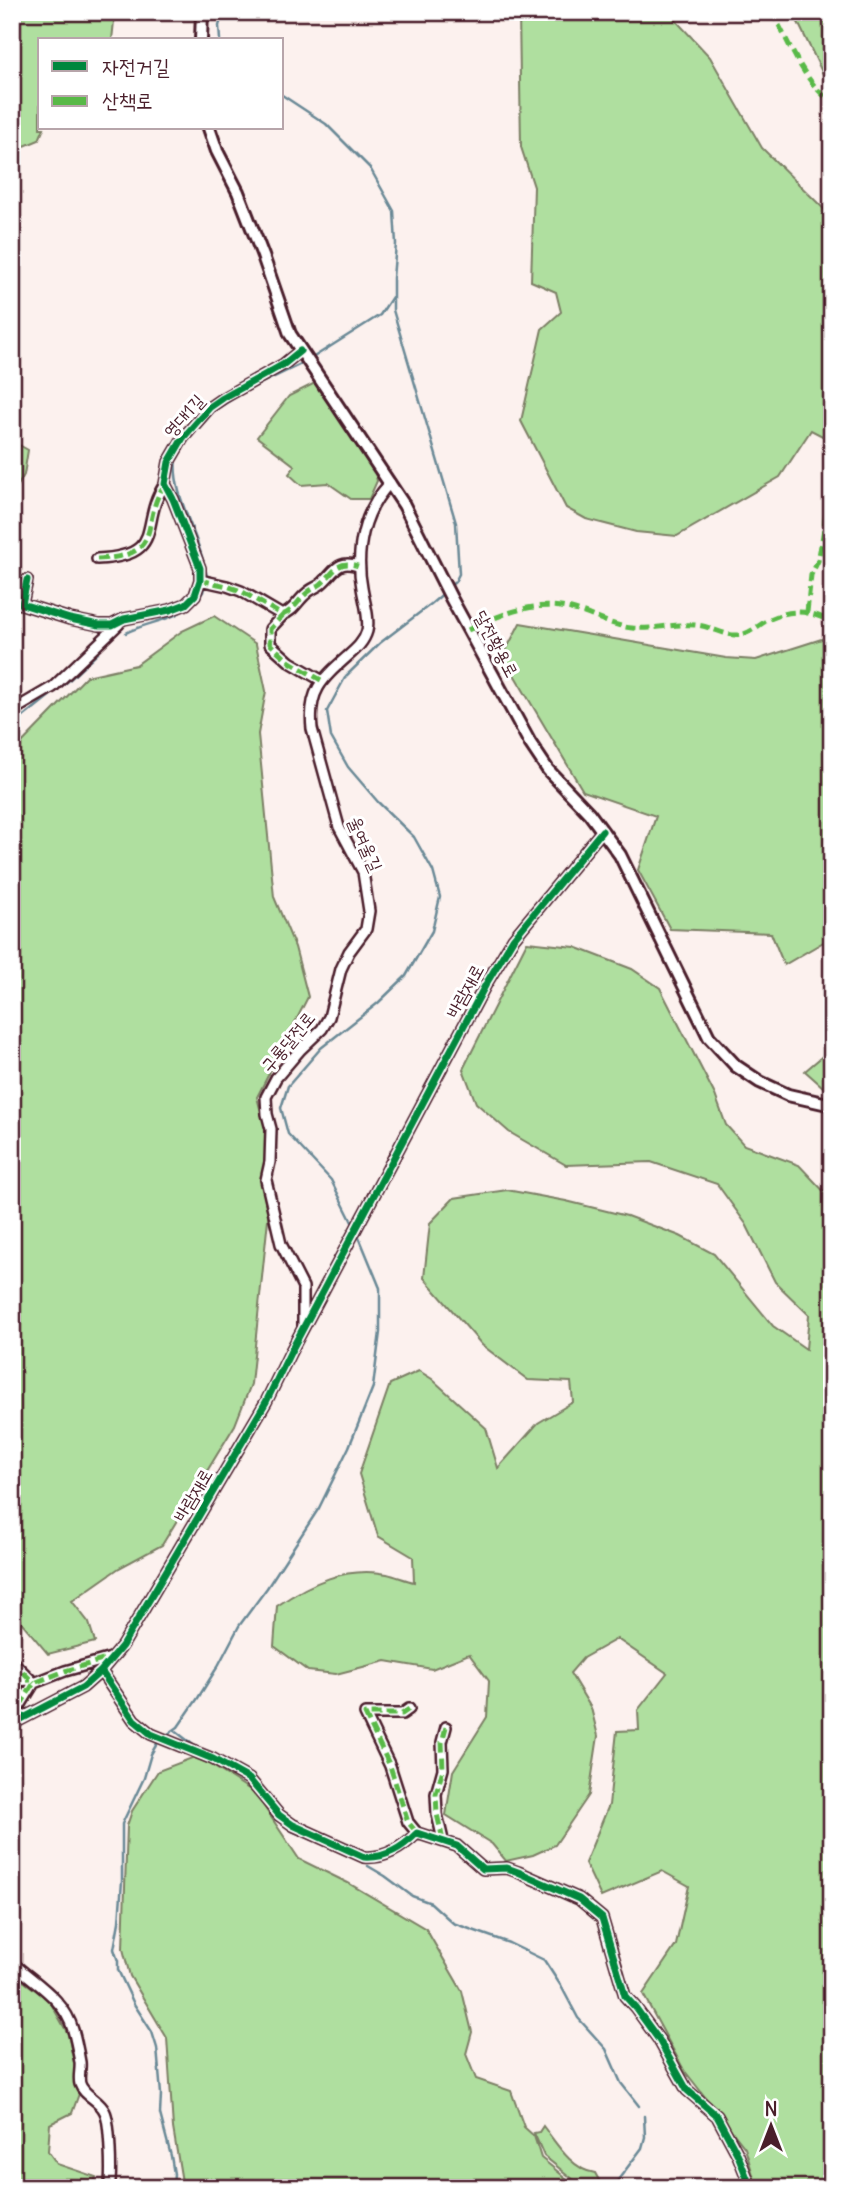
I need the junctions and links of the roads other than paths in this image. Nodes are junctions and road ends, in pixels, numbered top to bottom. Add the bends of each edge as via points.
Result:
1 (202, 12) edge
2 (201, 38) edge
3 (210, 130) edge
4 (305, 359) junction
5 (390, 483) junction
6 (165, 484) junction
7 (97, 559) dead end
8 (358, 566) junction
9 (27, 580) dead end
10 (204, 581) junction
11 (284, 614) junction
12 (124, 620) junction
13 (321, 680) junction
14 (12, 710) edge
15 (602, 831) junction
16 (329, 1017) joint
17 (832, 1105) edge
18 (303, 1329) junction
19 (113, 1657) junction
20 (12, 1661) edge
21 (101, 1671) junction
22 (12, 1681) edge
23 (32, 1682) junction
24 (409, 1709) dead end
25 (12, 1719) edge
26 (12, 1724) edge
27 (446, 1727) dead end
28 (417, 1833) junction
29 (443, 1840) junction
30 (12, 1962) edge
31 (109, 2188) edge
32 (751, 2188) edge

1 - 2 main road
3 - 4 main road, 달전황용로 via 238,192 290,334
4 - 5 main road, 달전황용로
4 - 6 street, 영대1길 via 284,364 210,407 174,450
5 - 8 street via 366,522
5 - 15 main road, 달전황용로 via 530,743
6 - 7 street, 영대1길 via 141,548
6 - 10 street
8 - 11 street via 341,565
8 - 13 street via 368,629 363,642
9 - 12 street via 22,604 99,625
10 - 11 street via 241,591
10 - 12 street via 186,604
11 - 13 street via 270,629 270,644 279,655
12 - 14 street via 53,687
13 - 16 street, 울여울길 via 312,704 312,729 339,827 363,872 369,911 366,929 341,969
15 - 17 main road, 달전황용로 via 620,855 709,1037 736,1066 760,1082 788,1095
15 - 18 street, 바람재로 via 513,939
16 - 18 street, 구룡달전로 via 266,1097 271,1129 266,1180 281,1244 303,1287
18 - 19 street, 바람재로 via 266,1402
19 - 21 street, 바람재로
19 - 23 street
20 - 23 street
21 - 26 street, 바람재로 via 83,1687
21 - 28 street via 134,1720 151,1734 249,1779 293,1825 372,1858 407,1844
22 - 23 street
23 - 25 street
24 - 28 street via 402,1714 365,1714 390,1766 408,1822
27 - 29 street via 436,1794
28 - 29 street
29 - 32 street via 483,1869 507,1868 579,1899 601,1918 625,1996 659,2040 687,2090 717,2116
30 - 31 street via 52,1994 72,2027 80,2084 106,2113

